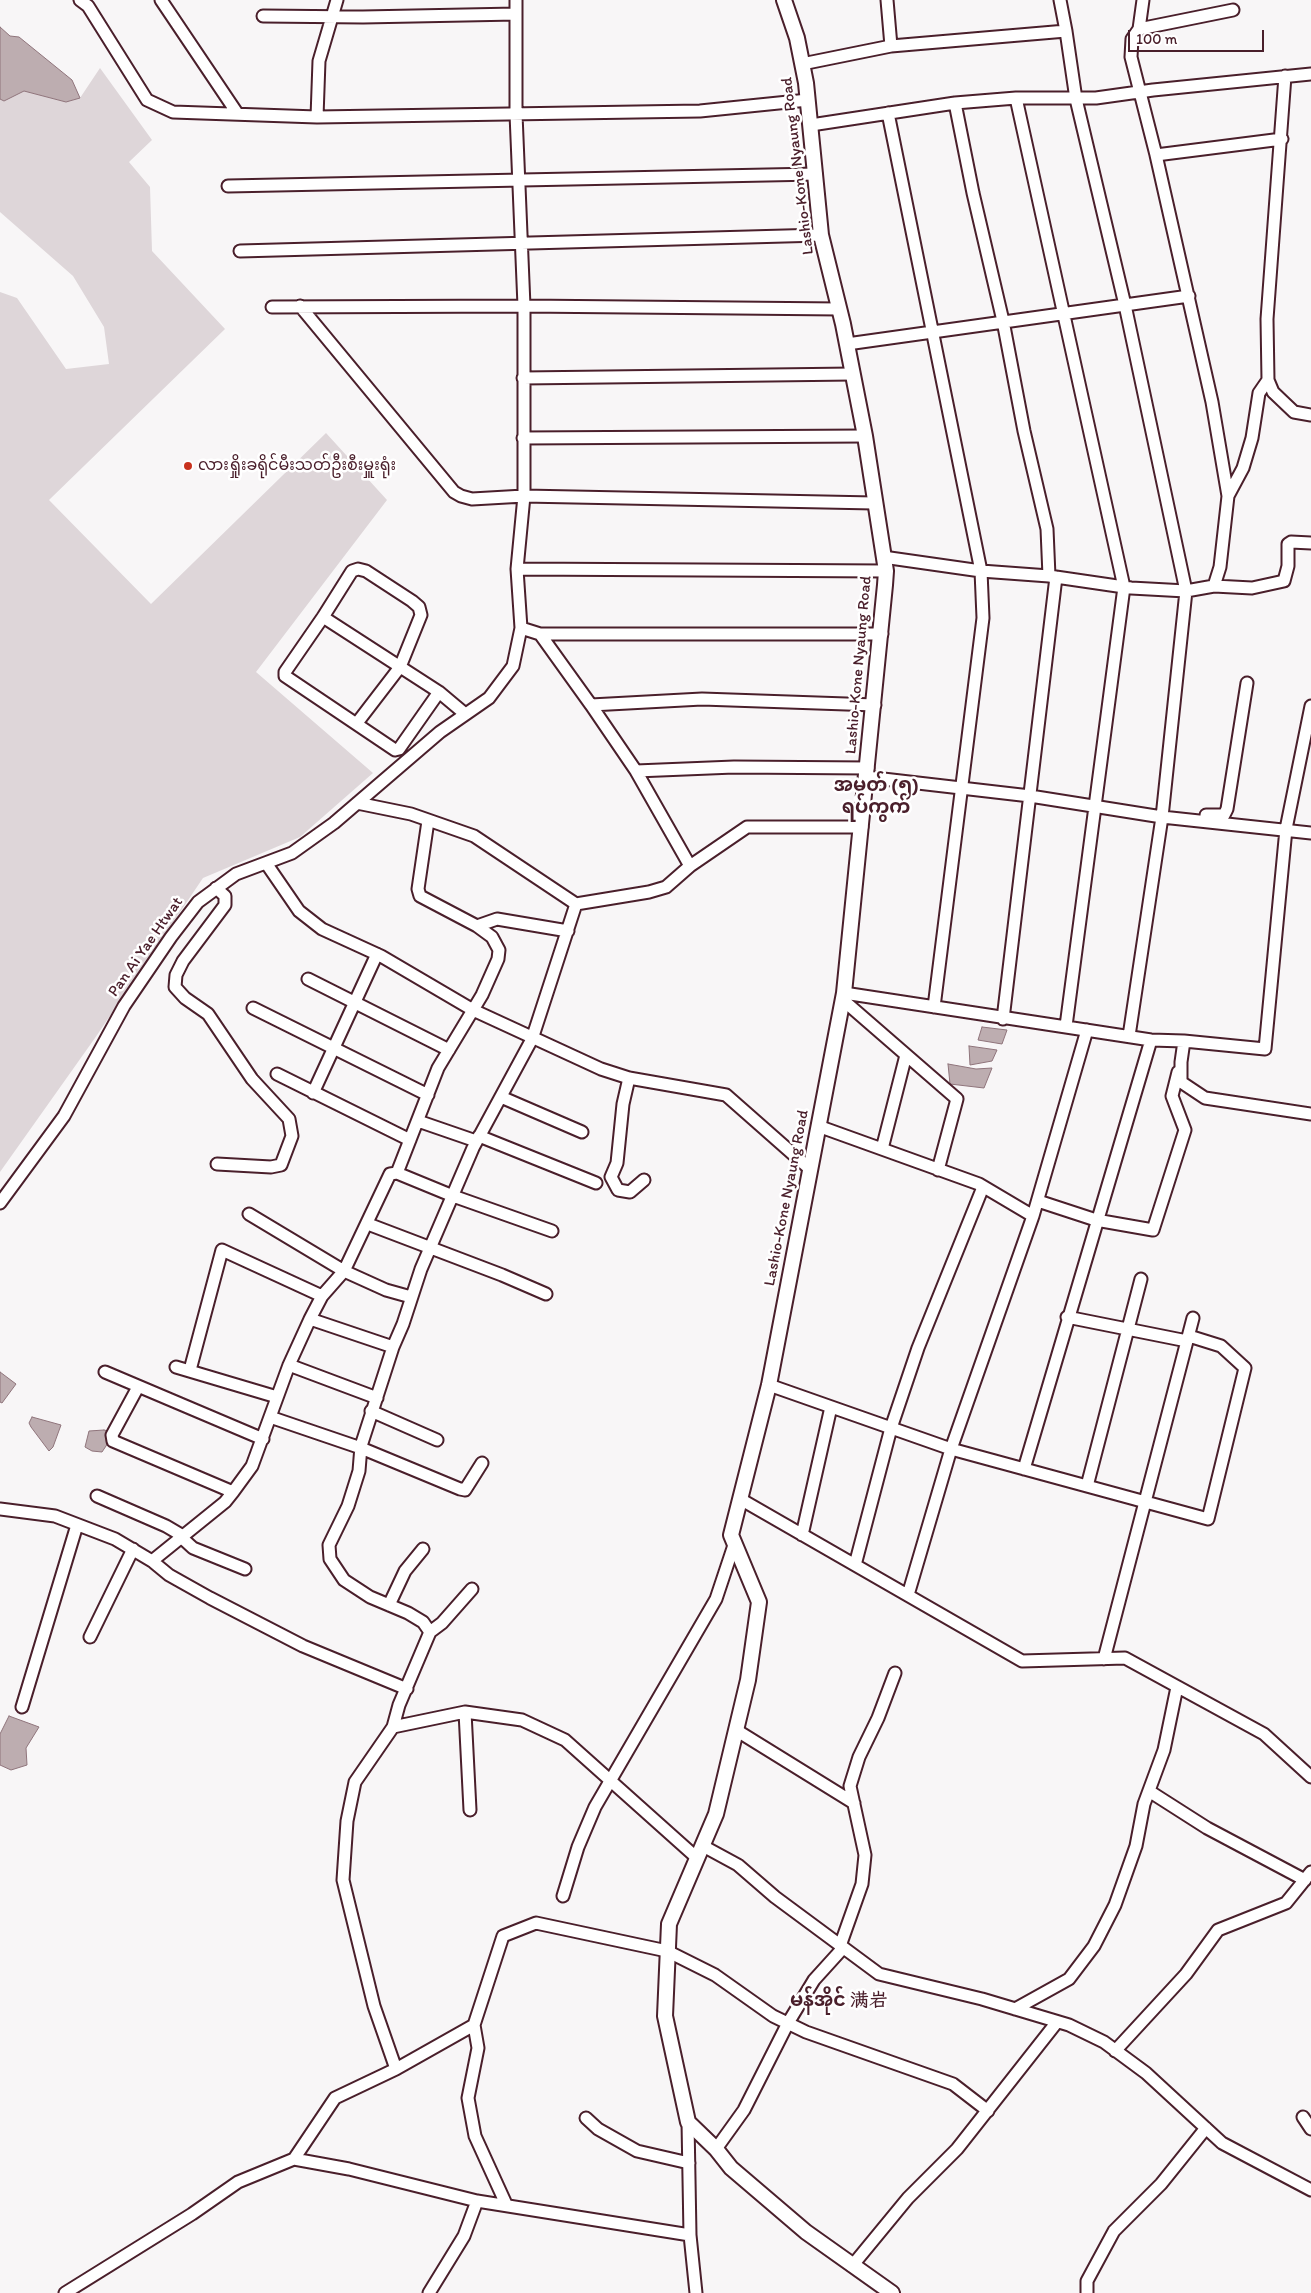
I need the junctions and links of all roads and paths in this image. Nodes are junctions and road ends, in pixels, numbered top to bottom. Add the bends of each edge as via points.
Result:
1 (160, 0) edge
2 (337, 0) edge
3 (516, 0) edge
4 (784, 0) edge
5 (887, 0) edge
6 (1060, 0) edge
7 (1143, 0) edge
8 (86, 2) edge
9 (1233, 10) dead end
10 (516, 14) junction
11 (263, 16) dead end
12 (332, 16) junction
13 (1138, 29) junction
14 (1066, 31) junction
15 (891, 46) junction
16 (802, 64) junction
17 (1311, 74) edge
18 (1285, 76) junction
19 (1140, 93) junction
20 (1016, 98) junction
21 (1076, 99) junction
22 (808, 100) junction
23 (954, 103) junction
24 (237, 113) junction
25 (888, 113) junction
26 (516, 114) junction
27 (317, 116) junction
28 (811, 125) junction
29 (1282, 139) junction
30 (1156, 155) junction
31 (816, 174) junction
32 (519, 179) junction
33 (228, 186) dead end
34 (822, 235) junction
35 (521, 244) junction
36 (240, 251) dead end
37 (1189, 296) junction
38 (300, 306) junction
39 (524, 306) junction
40 (1125, 306) junction
41 (272, 307) dead end
42 (840, 309) junction
43 (1062, 314) junction
44 (1003, 321) junction
45 (932, 333) junction
46 (847, 344) junction
47 (853, 374) junction
48 (523, 378) junction
49 (1268, 380) junction
50 (1311, 414) edge
51 (865, 436) junction
52 (523, 438) junction
53 (524, 496) junction
54 (1228, 496) junction
55 (874, 502) junction
56 (1311, 543) edge
57 (884, 564) junction
58 (517, 569) junction
59 (981, 571) junction
60 (1053, 577) junction
61 (1214, 586) junction
62 (1124, 587) junction
63 (1186, 590) junction
64 (324, 617) junction
65 (521, 628) junction
66 (540, 634) junction
67 (882, 634) junction
68 (400, 666) junction
69 (1247, 682) dead end
70 (439, 692) junction
71 (875, 704) junction
72 (591, 705) junction
73 (1311, 706) edge
74 (464, 714) junction
75 (357, 723) junction
76 (636, 771) junction
77 (867, 773) junction
78 (961, 789) junction
79 (1030, 796) junction
80 (358, 803) junction
81 (1095, 806) junction
82 (1162, 816) junction
83 (428, 821) junction
84 (862, 827) junction
85 (1286, 829) junction
86 (1311, 833) edge
87 (266, 863) junction
88 (690, 866) junction
89 (216, 888) junction
90 (576, 904) junction
91 (477, 926) junction
92 (568, 931) junction
93 (377, 954) junction
94 (308, 979) dead end
95 (843, 997) junction
96 (353, 1003) junction
97 (934, 1007) junction
98 (253, 1008) dead end
99 (473, 1010) junction
100 (1003, 1019) junction
101 (1066, 1026) junction
102 (1087, 1030) junction
103 (1129, 1036) junction
104 (532, 1039) junction
105 (1151, 1040) junction
106 (1184, 1042) junction
107 (332, 1049) junction
108 (449, 1050) junction
109 (906, 1055) junction
110 (1181, 1062) junction
111 (277, 1074) dead end
112 (629, 1078) junction
113 (313, 1093) junction
114 (428, 1095) junction
115 (501, 1097) junction
116 (1311, 1114) edge
117 (418, 1121) junction
118 (818, 1126) junction
119 (582, 1132) dead end
120 (477, 1139) junction
121 (410, 1140) junction
122 (882, 1150) junction
123 (217, 1164) dead end
124 (810, 1169) junction
125 (938, 1170) junction
126 (397, 1173) junction
127 (644, 1180) dead end
128 (596, 1183) dead end
129 (983, 1187) junction
130 (453, 1196) junction
131 (1038, 1201) junction
132 (0, 1203) edge
133 (249, 1214) dead end
134 (1033, 1216) junction
135 (1096, 1220) junction
136 (368, 1224) junction
137 (552, 1231) dead end
138 (431, 1249) junction
139 (344, 1271) junction
140 (1141, 1279) dead end
141 (546, 1294) dead end
142 (322, 1296) junction
143 (411, 1297) junction
144 (1067, 1318) junction
145 (1193, 1318) dead end
146 (310, 1319) junction
147 (1128, 1329) junction
148 (1188, 1338) junction
149 (393, 1347) junction
150 (288, 1365) junction
151 (176, 1367) dead end
152 (190, 1370) junction
153 (105, 1372) dead end
154 (769, 1385) junction
155 (138, 1387) junction
156 (276, 1397) junction
157 (377, 1398) junction
158 (831, 1407) junction
159 (371, 1412) junction
160 (270, 1417) junction
161 (891, 1428) junction
162 (263, 1439) junction
163 (437, 1440) dead end
164 (361, 1448) junction
165 (951, 1450) junction
166 (482, 1463) dead end
167 (1024, 1469) junction
168 (1087, 1486) junction
169 (233, 1492) junction
170 (98, 1496) dead end
171 (742, 1500) junction
172 (1146, 1501) junction
173 (0, 1509) edge
174 (77, 1525) junction
175 (802, 1535) junction
176 (182, 1536) junction
177 (734, 1542) junction
178 (423, 1548) dead end
179 (133, 1549) junction
180 (152, 1561) junction
181 (855, 1565) junction
182 (245, 1569) dead end
183 (472, 1589) dead end
184 (908, 1595) junction
185 (388, 1605) junction
186 (430, 1632) junction
187 (90, 1637) dead end
188 (1104, 1659) junction
189 (895, 1673) dead end
190 (1176, 1687) junction
191 (407, 1689) junction
192 (22, 1707) dead end
193 (465, 1712) junction
194 (393, 1727) junction
195 (736, 1730) junction
196 (1311, 1777) edge
197 (610, 1783) junction
198 (1149, 1791) junction
199 (854, 1803) junction
200 (470, 1810) dead end
201 (700, 1852) junction
202 (1308, 1876) edge
203 (563, 1896) dead end
204 (842, 1947) junction
205 (667, 1951) junction
206 (1015, 2009) junction
207 (1057, 2022) junction
208 (788, 2024) junction
209 (474, 2025) junction
210 (1115, 2051) junction
211 (396, 2069) junction
212 (988, 2111) junction
213 (1302, 2117) dead end
214 (586, 2118) dead end
215 (688, 2122) junction
216 (1206, 2128) junction
217 (1311, 2129) edge
218 (716, 2149) junction
219 (294, 2159) junction
220 (689, 2163) junction
221 (1311, 2190) edge
222 (477, 2201) junction
223 (506, 2204) junction
224 (690, 2235) junction
225 (852, 2266) junction
226 (65, 2293) edge
227 (429, 2293) edge
228 (696, 2293) edge
229 (892, 2293) edge
230 (1087, 2293) edge

1 - 24 street
2 - 12 street
3 - 10 street, Pan Ai Yae Htwat
4 - 16 main road, Lashio-Kone Nyaung Road
5 - 15 street
6 - 14 street
7 - 13 street
8 - 24 street via 148,100 173,112
9 - 13 street
10 - 12 street
10 - 26 street, Pan Ai Yae Htwat
11 - 12 street
12 - 27 street via 319,61
13 - 19 street via 1132,39 1131,57
14 - 15 street
14 - 21 street
15 - 16 street
16 - 22 main road, Lashio-Kone Nyaung Road
17 - 18 street
18 - 19 street
18 - 29 street
19 - 21 street
19 - 30 street
20 - 21 street
20 - 23 street
20 - 43 street
21 - 40 street
22 - 26 street via 700,111
22 - 28 main road, Lashio-Kone Nyaung Road
23 - 25 street
23 - 44 street
24 - 27 street
25 - 28 street
25 - 45 street
26 - 27 street
26 - 32 street, Pan Ai Yae Htwat
28 - 31 main road, Lashio-Kone Nyaung Road
29 - 30 street
29 - 49 street via 1267,319
30 - 37 street
31 - 32 street
31 - 34 main road, Lashio-Kone Nyaung Road
32 - 33 street
32 - 35 street, Pan Ai Yae Htwat
34 - 35 street
34 - 42 main road, Lashio-Kone Nyaung Road
35 - 36 street
35 - 39 street, Pan Ai Yae Htwat
37 - 40 street
37 - 54 street
38 - 39 street
38 - 41 street
38 - 53 street via 454,492 472,499
39 - 42 street
39 - 48 street, Pan Ai Yae Htwat
40 - 43 street
40 - 63 street
42 - 46 main road, Lashio-Kone Nyaung Road
43 - 44 street
43 - 62 street
44 - 45 street
44 - 60 street via 1047,529
45 - 46 street
45 - 59 street
46 - 47 main road, Lashio-Kone Nyaung Road
47 - 48 street
47 - 51 main road, Lashio-Kone Nyaung Road
48 - 52 street, Pan Ai Yae Htwat
49 - 50 street via 1274,392 1294,412
49 - 54 street via 1258,393 1252,438 1243,468
51 - 52 street
51 - 55 main road, Lashio-Kone Nyaung Road
52 - 53 street, Pan Ai Yae Htwat
53 - 55 street
53 - 58 street, Pan Ai Yae Htwat
54 - 61 street via 1220,567
55 - 57 main road, Lashio-Kone Nyaung Road
56 - 61 street via 1288,544 1284,581 1252,588
57 - 58 street
57 - 59 street
57 - 67 main road, Lashio-Kone Nyaung Road
58 - 65 street, Pan Ai Yae Htwat
59 - 60 street
59 - 78 street via 983,618
60 - 62 street
60 - 79 street
61 - 63 street
62 - 63 street
62 - 81 street
63 - 82 street
64 - 68 street
64 - 68 street via 352,571 366,571 419,607 420,622
64 - 75 street via 285,676
65 - 66 street
65 - 74 street, Pan Ai Yae Htwat via 514,666 489,698
66 - 67 street
66 - 72 street
67 - 71 main road, Lashio-Kone Nyaung Road
68 - 70 street
68 - 75 street
69 - 82 street via 1224,814
70 - 74 street
70 - 75 street via 395,750
71 - 72 street via 702,699
71 - 77 main road, Lashio-Kone Nyaung Road
72 - 76 street
73 - 85 street
74 - 80 street, Pan Ai Yae Htwat
76 - 77 street via 734,767
76 - 88 street
77 - 78 street
77 - 84 main road, Lashio-Kone Nyaung Road
78 - 79 street
78 - 97 street
79 - 81 street
79 - 100 street
80 - 83 street via 411,814
80 - 87 street, Pan Ai Yae Htwat via 292,853
81 - 82 street
81 - 101 street
82 - 85 street
82 - 103 street
83 - 90 street via 474,836
83 - 91 street via 418,889 420,896
84 - 88 street via 747,827
84 - 95 main road, Lashio-Kone Nyaung Road
85 - 86 street
85 - 106 street via 1265,1050
87 - 89 street, Pan Ai Yae Htwat via 236,874
87 - 93 street via 299,911 322,929
88 - 90 street via 666,887
89 - 123 street via 225,896 225,905 183,961 176,975 175,987 208,1014 252,1079 289,1119 292,1136 281,1165
89 - 132 street, Pan Ai Yae Htwat via 198,902 171,937 106,1036 64,1116
90 - 92 street
91 - 92 street via 496,919
91 - 99 street via 492,938 499,950 498,959
92 - 104 street
93 - 96 street
93 - 99 street
94 - 96 street
95 - 97 street
95 - 109 street
95 - 118 main road, Lashio-Kone Nyaung Road
96 - 107 street
96 - 108 street
97 - 100 street
98 - 107 street
99 - 104 street
99 - 108 street
100 - 101 street
101 - 102 street
102 - 103 street
102 - 131 street
103 - 105 street
104 - 112 street
104 - 115 street
105 - 106 street
105 - 135 street
106 - 110 street
107 - 113 street
107 - 114 street
108 - 114 street
109 - 122 street
109 - 125 street via 957,1099
110 - 116 street via 1181,1082 1205,1098
110 - 135 street via 1172,1096 1185,1130 1153,1230
111 - 113 street
112 - 124 street via 726,1095
112 - 127 street via 617,1163 611,1177 618,1190 630,1192
113 - 121 street
114 - 117 street
115 - 119 street
115 - 120 street
117 - 120 street
117 - 121 street
118 - 122 street
118 - 124 main road, Lashio-Kone Nyaung Road
120 - 128 street
120 - 130 street
121 - 126 street
122 - 125 street
124 - 154 main road, Lashio-Kone Nyaung Road
125 - 129 street
126 - 130 street
126 - 136 street via 390,1174
129 - 134 street
129 - 161 street via 918,1348
130 - 137 street
130 - 138 street
131 - 134 street
131 - 135 street
133 - 139 street
134 - 165 street
135 - 144 street
136 - 138 street
136 - 139 street
138 - 141 street
138 - 143 street
139 - 142 street
139 - 143 street via 386,1290
140 - 147 street
142 - 146 street
142 - 152 street via 222,1250
143 - 149 street
144 - 147 street
144 - 167 street
145 - 148 street
146 - 149 street
146 - 150 street
147 - 148 street
147 - 168 street
148 - 172 street
148 - 172 street via 1220,1346 1245,1368 1208,1519
149 - 157 street
150 - 156 street
150 - 157 street
151 - 152 street
152 - 156 street
153 - 155 street
154 - 158 street
154 - 171 main road, Lashio-Kone Nyaung Road
155 - 162 street
155 - 169 street via 112,1434 113,1441
156 - 160 street
157 - 159 street
158 - 161 street
158 - 175 street
159 - 163 street
159 - 164 street
160 - 162 street
160 - 164 street
161 - 165 street
161 - 181 street
162 - 169 street via 252,1466
164 - 166 street via 465,1490
164 - 185 street via 359,1471 348,1506 329,1545 330,1559 344,1580
165 - 167 street
165 - 184 street
167 - 168 street
168 - 172 street
169 - 176 street
170 - 176 street
171 - 175 street
171 - 177 main road, Lashio-Kone Nyaung Road via 731,1535
172 - 188 street
173 - 174 street via 56,1516
174 - 179 street
174 - 192 street
175 - 181 street
176 - 180 street
176 - 182 street via 193,1548
177 - 195 main road, Lashio-Kone Nyaung Road via 759,1602 748,1680
177 - 197 street via 716,1599
178 - 185 street via 405,1571
179 - 180 street
179 - 187 street
180 - 191 street via 169,1575 294,1642
181 - 184 street
183 - 186 street
184 - 188 street via 1022,1661
185 - 186 street via 423,1622
186 - 191 street
188 - 190 street via 1125,1658
189 - 199 street via 859,1756 850,1786
190 - 196 street via 1264,1734
190 - 198 street via 1164,1750
191 - 194 street
193 - 194 street
193 - 197 street via 522,1720 565,1740
193 - 200 street
194 - 211 street via 355,1782 346,1821 343,1880 374,2006
195 - 199 street
195 - 201 main road, Lashio-Kone Nyaung Road via 716,1814
197 - 201 street
197 - 203 street via 595,1806
198 - 202 street via 1207,1828
198 - 206 street via 1136,1846 1114,1905 1094,1946 1069,1979
199 - 204 street via 865,1855 862,1884
201 - 204 street via 738,1865
201 - 205 main road, Lashio-Kone Nyaung Road via 669,1924
202 - 210 street via 1286,1903 1218,1930 1186,1974
204 - 206 street via 879,1974
204 - 208 street via 814,1980
205 - 208 street via 715,1974
205 - 209 street via 536,1923 503,1936
205 - 215 main road, Lashio-Kone Nyaung Road via 665,2016
206 - 207 street
207 - 210 street via 1104,2042
207 - 212 street
208 - 212 street via 953,2084
208 - 218 street via 744,2110
209 - 211 street
209 - 223 street via 478,2048 468,2098 475,2136
210 - 216 street via 1146,2073
211 - 219 street via 335,2098
212 - 225 street via 957,2150 908,2198
213 - 217 street
214 - 220 street via 598,2130 637,2151
215 - 218 main road
215 - 220 street
216 - 221 street via 1222,2142
216 - 230 street via 1161,2184 1114,2231 1087,2281
218 - 225 main road via 731,2168 806,2232
219 - 222 street via 349,2169
219 - 226 street via 238,2182
220 - 224 street
222 - 223 street
222 - 227 street via 464,2236
223 - 224 street
224 - 228 street
225 - 229 main road

